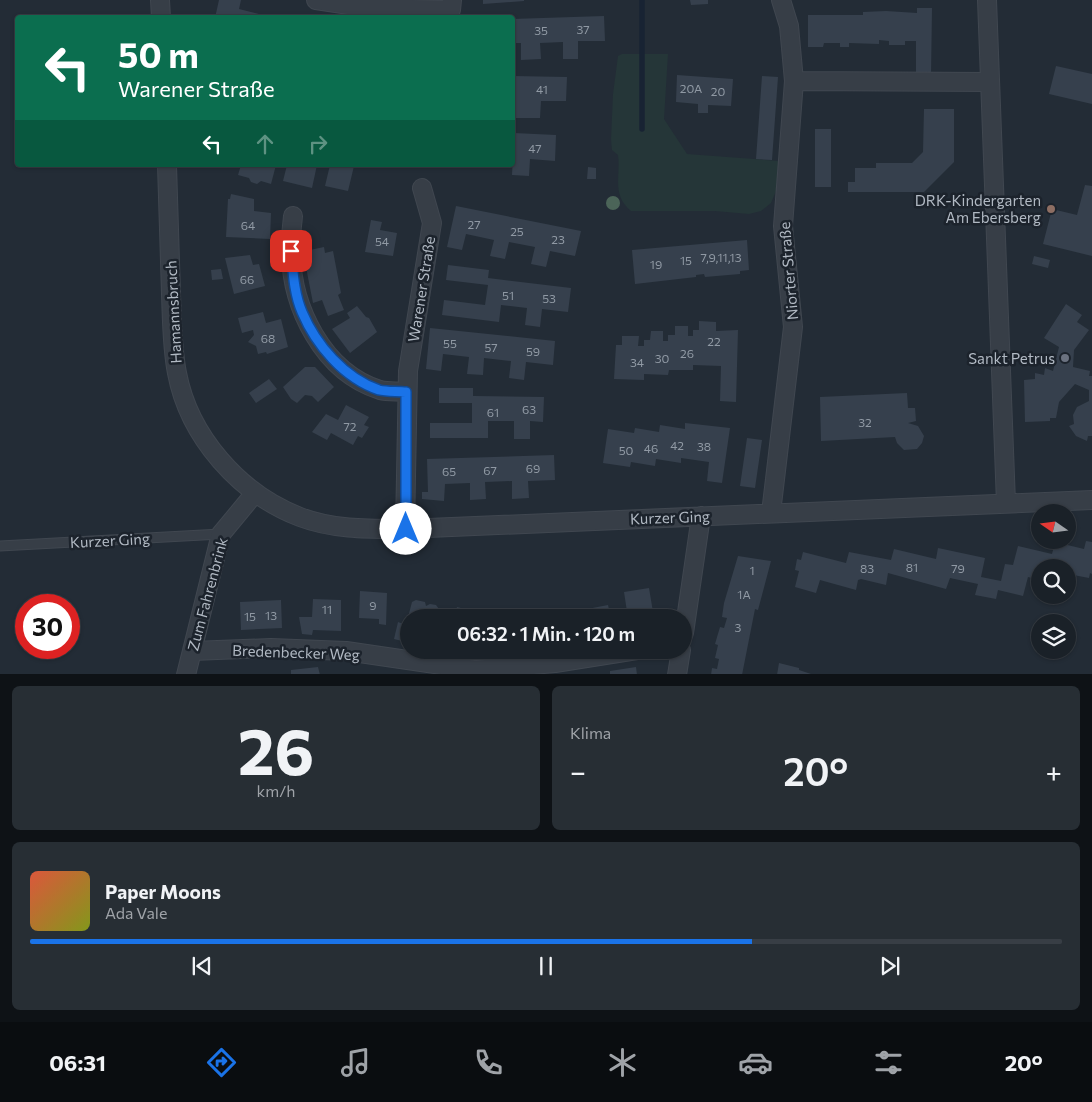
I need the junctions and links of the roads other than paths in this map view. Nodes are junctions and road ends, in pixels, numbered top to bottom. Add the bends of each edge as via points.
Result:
1 (160, 0) edge
2 (316, 0) edge
3 (452, 0) edge
4 (781, 0) edge
5 (987, 0) edge
6 (161, 15) edge
7 (794, 81) junction
8 (989, 82) junction
9 (167, 167) edge
10 (422, 188) dead end
11 (293, 216) dead end
12 (406, 392) junction
13 (255, 493) junction
14 (1092, 500) edge
15 (1006, 503) junction
16 (771, 513) junction
17 (701, 516) junction
18 (406, 529) junction
19 (221, 534) junction
20 (0, 546) edge
21 (687, 609) edge
22 (192, 651) junction
23 (400, 659) edge
24 (400, 659) edge
25 (580, 659) edge
26 (680, 659) edge
27 (186, 674) edge
28 (677, 674) edge

1 - 6 street
2 - 3 street via 369,8 451,10
4 - 7 street, Niorter Straße via 789,26
5 - 8 street
7 - 8 street
7 - 16 street, Niorter Straße via 783,226 793,327
8 - 15 street
9 - 13 street, Hamannsbruch via 177,374 199,430 233,474
10 - 12 street, Warener Straße via 432,223
11 - 12 street via 291,251 294,278 302,311 318,342 338,364 360,381 382,390
12 - 18 street, Warener Straße
13 - 18 street, Kurzer Ging via 301,517 332,525
13 - 19 street, Zum Fahrenbrink
14 - 15 street, Kurzer Ging
15 - 16 street, Kurzer Ging
16 - 17 street, Kurzer Ging
17 - 18 street, Kurzer Ging
17 - 21 street
19 - 20 lane, Kurzer Ging
19 - 22 street, Zum Fahrenbrink
22 - 24 street, Bredenbecker Weg via 271,648 346,651
22 - 27 street, Zum Fahrenbrink
23 - 25 street, Bredenbecker Weg via 475,670
26 - 28 street

